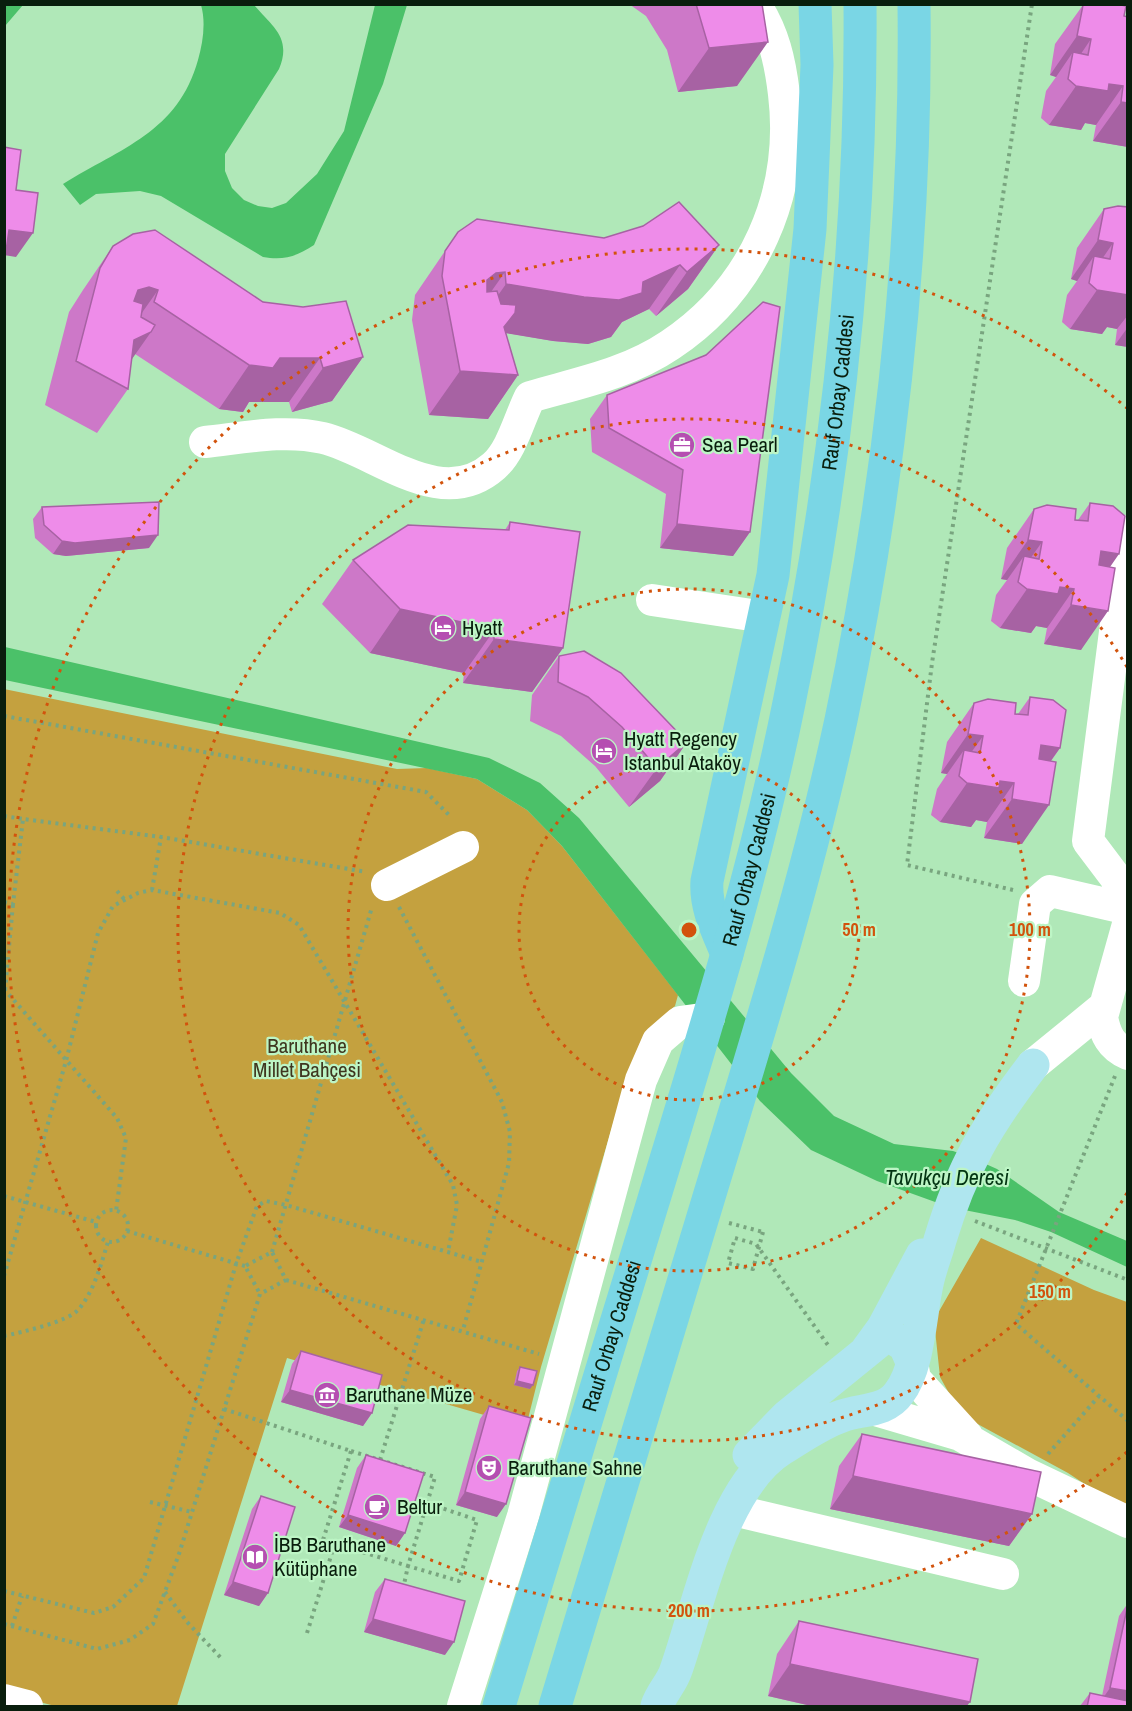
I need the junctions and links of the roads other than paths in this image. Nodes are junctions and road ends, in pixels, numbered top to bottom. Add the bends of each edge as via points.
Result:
1 (755, 4) edge
2 (815, 4) edge
3 (839, 4) edge
4 (860, 4) edge
5 (914, 4) edge
6 (813, 148) junction
7 (205, 442) dead end
8 (1128, 531) edge
9 (652, 600) dead end
10 (764, 617) junction
11 (463, 847) dead end
12 (384, 880) road end
13 (1128, 894) edge
14 (1128, 909) edge
15 (1128, 924) edge
16 (727, 954) junction
17 (1024, 981) dead end
18 (1114, 993) edge
19 (709, 1018) junction
20 (1121, 1050) edge
21 (1033, 1065) junction
22 (949, 1207) junction
23 (856, 1358) junction
24 (912, 1362) junction
25 (875, 1410) junction
26 (979, 1448) junction
27 (733, 1510) junction
28 (1128, 1522) edge
29 (1003, 1574) dead end
30 (4, 1700) edge
31 (665, 1705) edge
32 (27, 1707) edge
33 (463, 1707) edge
34 (499, 1707) edge
35 (555, 1707) edge

1 - 7 street via 779,54 787,134 782,183 764,238 750,263 732,288 690,331 623,370 530,397 510,444 494,466 462,482 423,481 363,452 311,436
2 - 6 highway
3 - 6 highway via 834,76
4 - 16 highway, Rauf Orbay Caddesi via 852,257 824,507 789,705
5 - 35 highway via 910,200 893,390 840,724 777,974
6 - 10 highway via 810,229 773,575
8 - 13 street via 1088,841
9 - 10 street
10 - 16 highway via 707,881 711,915
11 - 12 street
14 - 17 street via 1050,891 1042,896 1035,904
15 - 18 street
16 - 19 highway, Rauf Orbay Caddesi
18 - 20 street via 1102,1017 1104,1030
18 - 21 street
19 - 33 street via 680,1022 658,1041 641,1080 523,1516
19 - 34 highway, Rauf Orbay Caddesi
20 - 21 street
21 - 22 main road via 970,1157
22 - 23 main road via 884,1328
22 - 24 main road via 927,1284
23 - 24 main road via 882,1339 892,1337 905,1346
23 - 25 main road via 861,1392
23 - 31 main road via 788,1416 726,1482 686,1580 658,1673
24 - 25 main road via 898,1395
24 - 26 street via 915,1379
25 - 26 street via 960,1435
25 - 27 main road via 842,1416 780,1451 760,1467
26 - 28 street
27 - 29 street
27 - 31 main road via 718,1543
30 - 32 street

